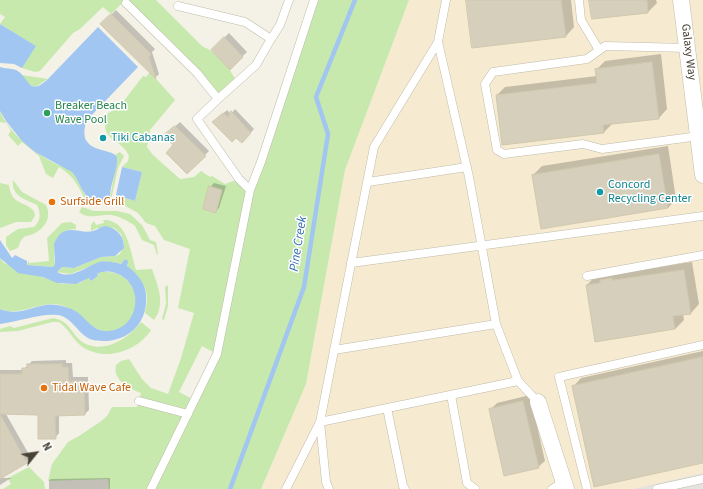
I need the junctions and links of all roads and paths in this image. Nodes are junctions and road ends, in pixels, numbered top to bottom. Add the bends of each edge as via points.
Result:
1 (289, 0) edge
2 (314, 0) edge
3 (446, 0) edge
4 (579, 0) edge
5 (681, 0) edge
6 (126, 3) dead end
7 (178, 6) dead end
8 (271, 39) junction
9 (438, 42) junction
10 (688, 48) junction
11 (599, 50) junction
12 (218, 98) junction
13 (699, 136) junction
14 (702, 156) edge
15 (467, 167) junction
16 (703, 175) edge
17 (368, 182) junction
18 (250, 190) junction
19 (703, 216) edge
20 (482, 246) junction
21 (703, 256) edge
22 (351, 263) junction
23 (586, 276) dead end
24 (496, 324) junction
25 (703, 345) edge
26 (334, 350) junction
27 (518, 381) junction
28 (451, 395) junction
29 (139, 401) dead end
30 (538, 402) joint
31 (387, 408) junction
32 (188, 414) junction
33 (320, 422) junction
34 (703, 479) edge
35 (560, 487) edge
36 (150, 489) edge
37 (286, 489) edge
38 (329, 489) edge
39 (405, 489) edge
40 (475, 489) edge
41 (588, 489) edge
42 (657, 489) edge

1 - 8 lane via 280,25
2 - 18 lane
3 - 9 lane
4 - 11 lane via 581,20
5 - 10 street, Galaxy Way
6 - 12 lane via 197,73
7 - 8 lane via 245,22
8 - 12 lane via 256,65
9 - 15 lane
9 - 17 lane via 374,147
10 - 11 lane via 605,46
10 - 13 street, Galaxy Way
11 - 13 lane via 587,59 493,72 485,84 497,150 504,154 583,144 602,149
12 - 18 lane via 197,119 239,179
13 - 14 street, Galaxy Way
14 - 16 street, Galaxy Way
15 - 17 lane
15 - 20 lane
17 - 22 lane
18 - 32 lane via 218,354
19 - 20 lane
20 - 22 lane
20 - 24 lane
21 - 23 lane
22 - 26 lane
24 - 26 lane
24 - 27 lane
25 - 41 lane via 559,377
26 - 33 lane
27 - 28 lane
27 - 30 lane
28 - 31 lane
28 - 40 lane via 467,483
29 - 32 lane
30 - 35 street
31 - 33 lane
31 - 39 lane
32 - 36 lane
33 - 37 lane
33 - 38 lane via 326,482
34 - 42 lane

